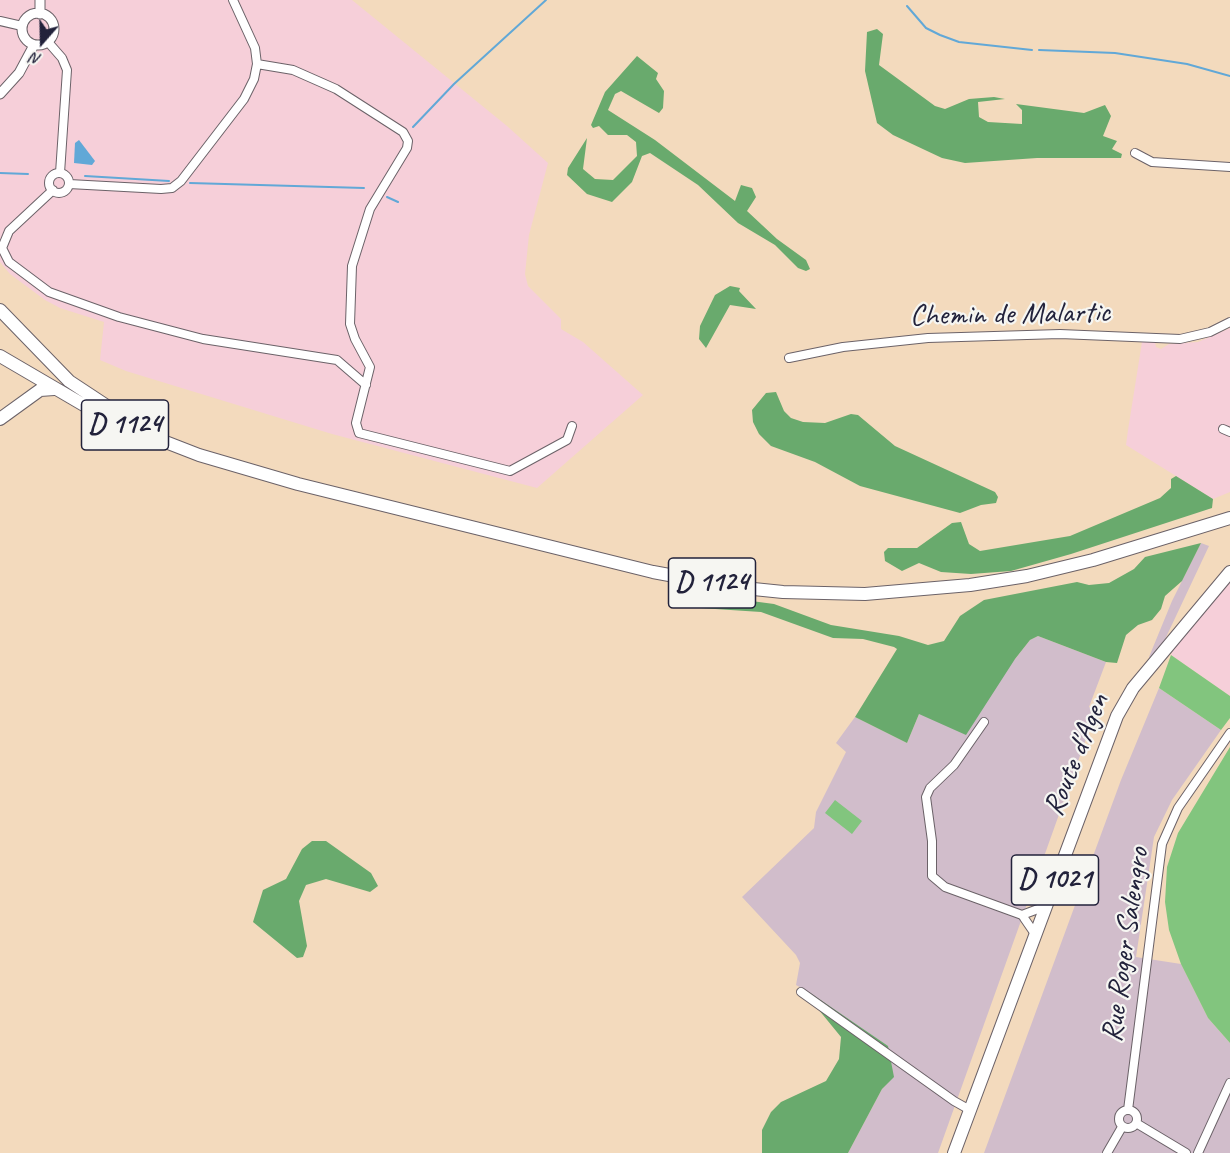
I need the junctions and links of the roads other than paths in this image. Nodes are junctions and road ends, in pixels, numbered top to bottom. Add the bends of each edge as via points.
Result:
1 (40, 0) edge
2 (233, 0) edge
3 (40, 14) junction
4 (0, 21) edge
5 (22, 26) junction
6 (48, 42) junction
7 (34, 45) junction
8 (257, 64) junction
9 (0, 94) edge
10 (1135, 153) dead end
11 (1230, 167) edge
12 (60, 173) junction
13 (69, 184) junction
14 (53, 190) junction
15 (0, 310) edge
16 (1230, 322) edge
17 (0, 356) edge
18 (789, 358) dead end
19 (366, 385) junction
20 (54, 389) junction
21 (0, 419) edge
22 (572, 426) dead end
23 (199, 455) junction
24 (1230, 518) edge
25 (1230, 572) edge
26 (984, 722) dead end
27 (1230, 733) edge
28 (1046, 906) junction
29 (1022, 915) junction
30 (1035, 934) junction
31 (801, 992) dead end
32 (1230, 1083) edge
33 (970, 1110) junction
34 (1128, 1110) junction
35 (1136, 1123) junction
36 (1122, 1127) junction
37 (954, 1153) edge
38 (1107, 1153) edge
39 (1186, 1153) edge
40 (1198, 1153) edge

1 - 3 street
2 - 8 street via 248,28
3 - 5 street via 27,18
3 - 6 street via 54,25
4 - 5 street
5 - 7 street via 25,38
6 - 7 street
6 - 12 street via 67,70
7 - 9 street via 19,73
8 - 13 street via 244,99 174,186 161,189
8 - 19 street via 293,70 319,81 378,114 406,136 407,148 376,197 352,266 350,324 370,367
10 - 11 street via 1152,162
12 - 13 street via 67,176
12 - 14 street via 50,179
13 - 14 street via 63,192
14 - 19 street via 9,231 2,248 9,262 50,292 119,317 203,339 337,360
15 - 23 main road via 90,397 191,446
16 - 18 street, Chemin de Malartic via 1210,332 1179,339 1060,334 928,338 843,347
17 - 20 main road, D 1124
19 - 22 street via 356,423 359,433 502,470 516,469 567,440
20 - 21 main road via 40,390
20 - 23 main road, D 1124 via 145,434
23 - 24 main road, D 1124 via 298,484 653,573 783,591 907,592 997,581 1093,560
25 - 28 main road, Route d'Agen / D 1021 via 1125,701 1108,736
26 - 29 street via 926,796 932,876 945,887
27 - 34 street, Rue Roger Salengro via 1178,808 1162,844
28 - 29 street
28 - 30 main road, Route d'Agen / D 1021
29 - 30 street
30 - 33 main road, Route d'Agen / D 1021
31 - 33 street
32 - 40 street
33 - 37 main road, Route d'Agen / D 1021
34 - 35 street via 1136,1114
34 - 36 street via 1119,1116
35 - 36 street via 1130,1128
35 - 39 street
36 - 38 street

